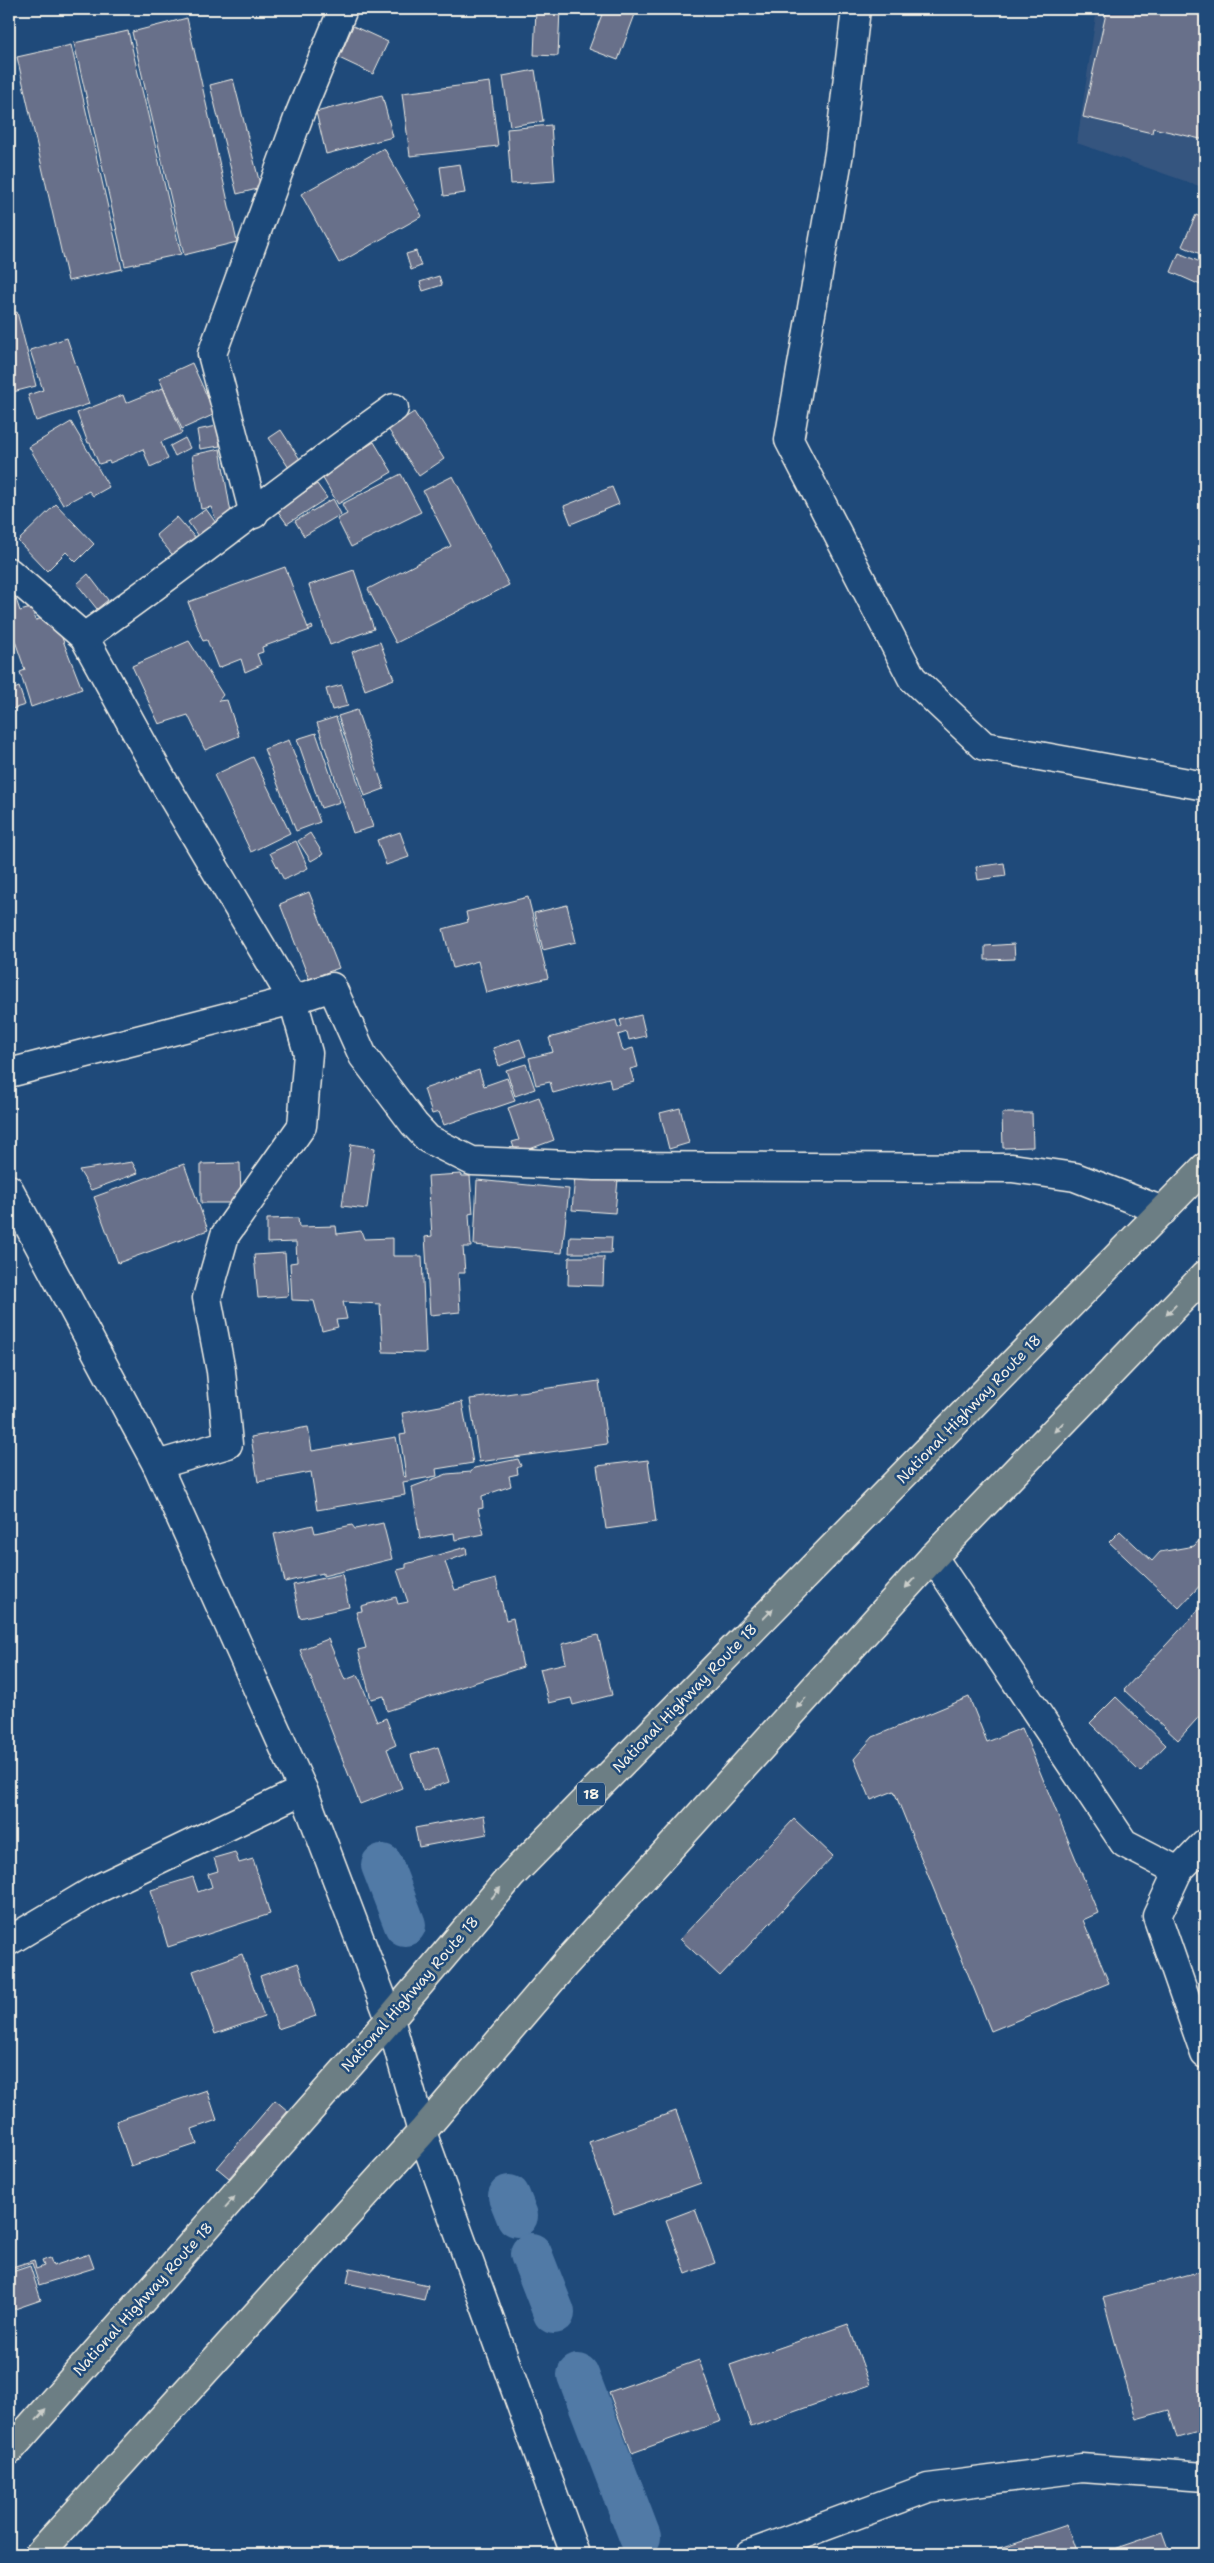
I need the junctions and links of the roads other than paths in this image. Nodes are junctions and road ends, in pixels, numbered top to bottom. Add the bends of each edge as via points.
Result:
1 (343, 9) edge
2 (856, 9) edge
3 (394, 408) dead end
4 (254, 514) junction
5 (9, 572) edge
6 (84, 637) junction
7 (1205, 786) edge
8 (293, 1000) junction
9 (9, 1073) edge
10 (1205, 1167) edge
11 (9, 1189) edge
12 (1163, 1211) junction
13 (1205, 1275) edge
14 (157, 1465) junction
15 (934, 1557) junction
16 (303, 1790) junction
17 (1205, 1843) edge
18 (1178, 1871) junction
19 (9, 1941) edge
20 (390, 2019) junction
21 (1205, 2054) edge
22 (422, 2132) junction
23 (9, 2452) edge
24 (1205, 2477) edge
25 (40, 2554) edge
26 (575, 2554) edge
27 (750, 2554) edge

1 - 4 street via 300,113 212,354
2 - 7 street via 839,153 789,440 912,678 984,746
3 - 4 street via 322,459
4 - 6 street
5 - 6 street
6 - 8 street via 163,781
8 - 9 street
8 - 12 street via 332,987 363,1056 414,1124 428,1139 472,1161 594,1166 1012,1168 1075,1177
8 - 14 street via 308,1053 302,1126 225,1235 207,1298 221,1371 228,1444
10 - 12 highway, National Highway Route 18 / 18
11 - 14 street
20 -> 12 highway, National Highway Route 18 / 18 via 511,1876
13 -> 15 highway
14 - 16 street
15 - 18 street via 1124,1843
15 -> 22 highway via 566,1963
16 - 19 street via 93,1891
16 - 20 street
17 - 18 street
18 - 21 street via 1157,1916
20 - 22 street
23 -> 20 highway, National Highway Route 18 / 18
22 - 25 highway
22 - 26 street
24 - 27 street via 1082,2468 928,2488

